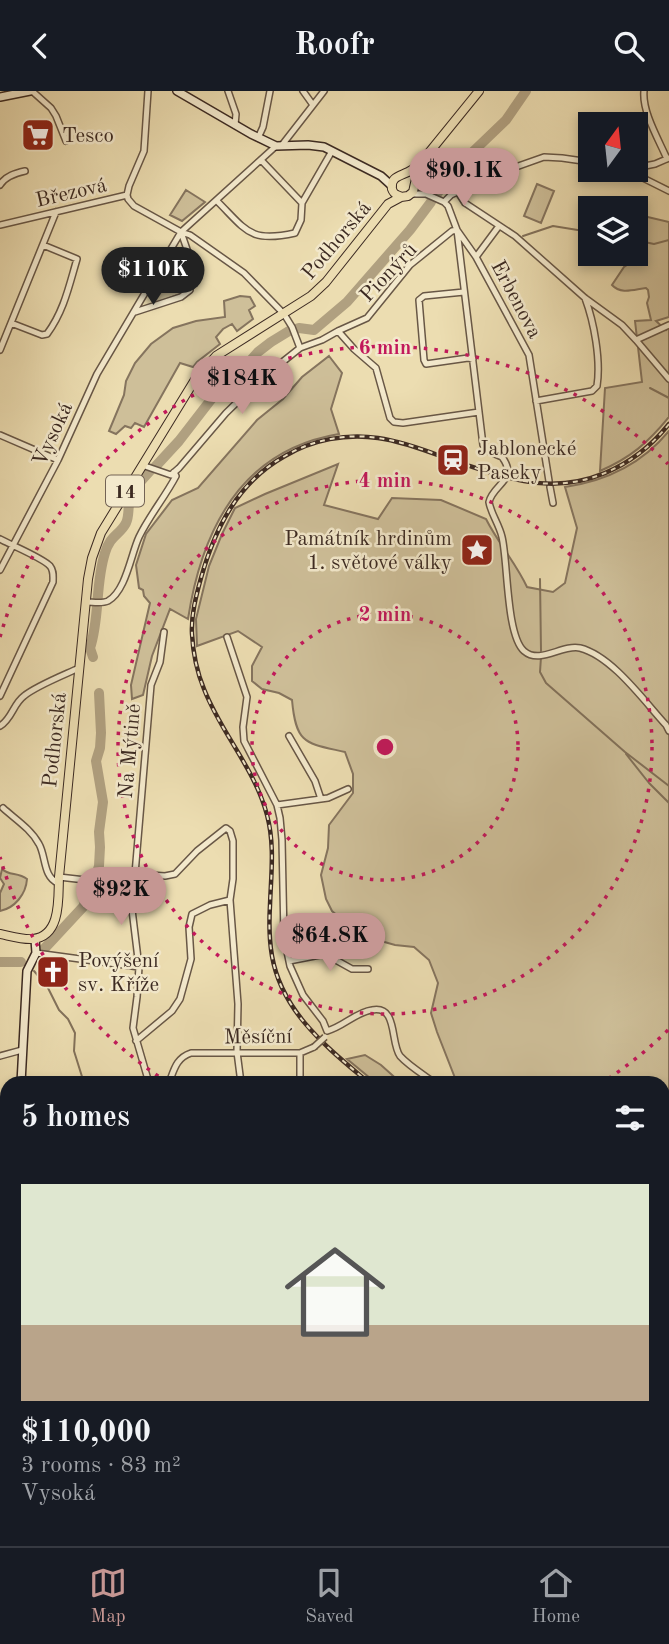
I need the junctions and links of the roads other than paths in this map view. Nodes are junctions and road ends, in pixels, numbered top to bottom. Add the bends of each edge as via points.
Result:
1 (31, 91) edge
2 (148, 91) edge
3 (177, 91) edge
4 (228, 91) edge
5 (270, 91) edge
6 (303, 91) edge
7 (324, 91) edge
8 (479, 91) edge
9 (644, 91) edge
10 (0, 97) edge
11 (313, 105) junction
12 (235, 125) junction
13 (258, 138) junction
14 (66, 141) dead end
15 (279, 146) junction
16 (332, 151) junction
17 (668, 158) edge
18 (261, 160) junction
19 (578, 160) edge
20 (419, 165) junction
21 (648, 165) edge
22 (25, 171) dead end
23 (401, 175) junction
24 (381, 176) junction
25 (648, 180) edge
26 (0, 185) edge
27 (414, 187) junction
28 (392, 188) junction
29 (669, 191) edge
30 (458, 192) junction
31 (127, 195) junction
32 (401, 197) junction
33 (217, 201) junction
34 (444, 202) junction
35 (302, 203) junction
36 (388, 204) junction
37 (55, 212) junction
38 (0, 225) edge
39 (499, 226) junction
40 (457, 230) junction
41 (181, 232) junction
42 (43, 245) junction
43 (476, 257) junction
44 (464, 292) junction
45 (585, 298) junction
46 (135, 312) junction
47 (284, 314) junction
48 (11, 323) junction
49 (669, 325) edge
50 (338, 331) junction
51 (636, 340) junction
52 (300, 348) junction
53 (0, 350) edge
54 (473, 359) junction
55 (669, 379) edge
56 (536, 401) junction
57 (479, 412) junction
58 (0, 435) edge
59 (58, 460) junction
60 (142, 465) junction
61 (174, 472) junction
62 (553, 503) dead end
63 (0, 539) edge
64 (13, 546) junction
65 (0, 571) edge
66 (89, 602) junction
67 (164, 632) dead end
68 (227, 637) dead end
69 (79, 668) junction
70 (0, 696) edge
71 (0, 726) edge
72 (669, 731) edge
73 (289, 736) dead end
74 (348, 789) dead end
75 (321, 799) junction
76 (277, 804) junction
77 (3, 808) dead end
78 (135, 874) junction
79 (59, 880) junction
80 (129, 885) junction
81 (230, 899) junction
82 (0, 933) edge
83 (35, 939) junction
84 (36, 953) junction
85 (289, 961) junction
86 (139, 967) junction
87 (368, 969) dead end
88 (326, 1034) junction
89 (136, 1041) junction
90 (22, 1050) junction
91 (237, 1052) junction
92 (300, 1053) junction
93 (0, 1056) edge
94 (21, 1076) edge
95 (147, 1076) edge
96 (172, 1076) edge
97 (240, 1076) edge
98 (300, 1076) edge
99 (426, 1076) edge

1 - 10 street
1 - 14 street via 51,108
2 - 31 street, Březová via 144,151
3 - 12 street
4 - 12 street
5 - 13 street
6 - 11 street
7 - 11 street, Vysoká
8 - 20 main road
9 - 17 street via 652,125
11 - 15 street, Vysoká
12 - 13 street
13 - 15 street
15 - 16 street via 319,146
15 - 18 street, Vysoká
16 - 24 street
16 - 35 street
17 - 21 street
18 - 33 street, Vysoká
18 - 35 street
19 - 30 street via 544,157
20 - 23 main road
20 - 27 main road
22 - 26 street, Březová
23 - 24 street
23 - 27 main road via 410,176
23 - 28 main road, Podhorská / 14
24 - 28 street
25 - 29 street
27 - 32 main road, Podhorská / 14 via 407,197
27 - 34 street
28 - 32 main road, Podhorská
28 - 36 main road, 14
30 - 34 street
30 - 39 street via 465,203
31 - 37 street, Březová
31 - 41 street via 134,205
32 - 36 main road, Podhorská / 14
33 - 35 street via 246,230 274,237 295,233
33 - 41 street, Vysoká
34 - 40 street
36 - 47 main road, Podhorská / 14 via 326,282
37 - 38 street, Březová
37 - 42 street
39 - 43 street
39 - 45 street
40 - 43 street, Erbenova
40 - 44 street
40 - 50 street, Pionýrů via 410,265 367,318
41 - 46 street, Vysoká
41 - 46 street via 190,258 190,290
41 - 47 street via 244,273
42 - 48 street
42 - 48 street via 77,259 67,297 47,334
43 - 56 street, Erbenova via 529,355
44 - 54 street
44 - 54 street via 421,297 424,361
45 - 51 street
45 - 56 street via 597,354 597,386 593,391
46 - 59 street, Vysoká via 97,374
47 - 52 street
47 - 60 main road, Podhorská / 14 via 207,363
48 - 53 street
49 - 51 street
50 - 52 street, Pionýrů
50 - 57 street via 376,368 394,422
51 - 55 street
52 - 61 street, Pionýrů via 226,413
54 - 57 street
56 - 62 street, Erbenova
57 - 72 street via 484,447 502,457 507,468 504,482 489,502 503,537 519,644 525,652 538,656 566,647 592,652 615,669
58 - 59 street
59 - 64 street, Vysoká
60 - 61 street via 167,475
60 - 66 main road, Podhorská / 14 via 96,542
61 - 66 street, Pionýrů via 176,476 138,538 131,565 114,595 102,603
63 - 64 street
64 - 65 street, Vysoká
64 - 70 street via 47,563 53,577
66 - 69 main road, Podhorská / 14
67 - 78 street, Na Mýtině via 151,685
68 - 76 street via 247,697 244,741
69 - 71 street via 25,694
69 - 79 main road, Podhorská / 14
73 - 75 street
74 - 75 street
75 - 76 street
76 - 85 street
77 - 79 street via 32,834 53,881
78 - 80 street, Na Mýtině
78 - 81 street via 175,874 226,828 233,841
79 - 80 street
79 - 83 main road, Podhorská / 14 via 53,925
80 - 86 street
81 - 89 street via 192,914 191,958 180,999
81 - 91 street
82 - 83 main road
83 - 84 street
84 - 86 street
84 - 90 street via 27,971
85 - 87 street via 325,954 352,969
85 - 88 street
86 - 89 street via 132,1028
88 - 92 street, Měsíční, bridge
88 - 99 street, Měsíční via 378,1009 392,1023 401,1057
89 - 95 street
90 - 93 street
90 - 94 street
91 - 92 street, Měsíční
91 - 96 street, Měsíční via 182,1056
91 - 97 street
92 - 98 street

